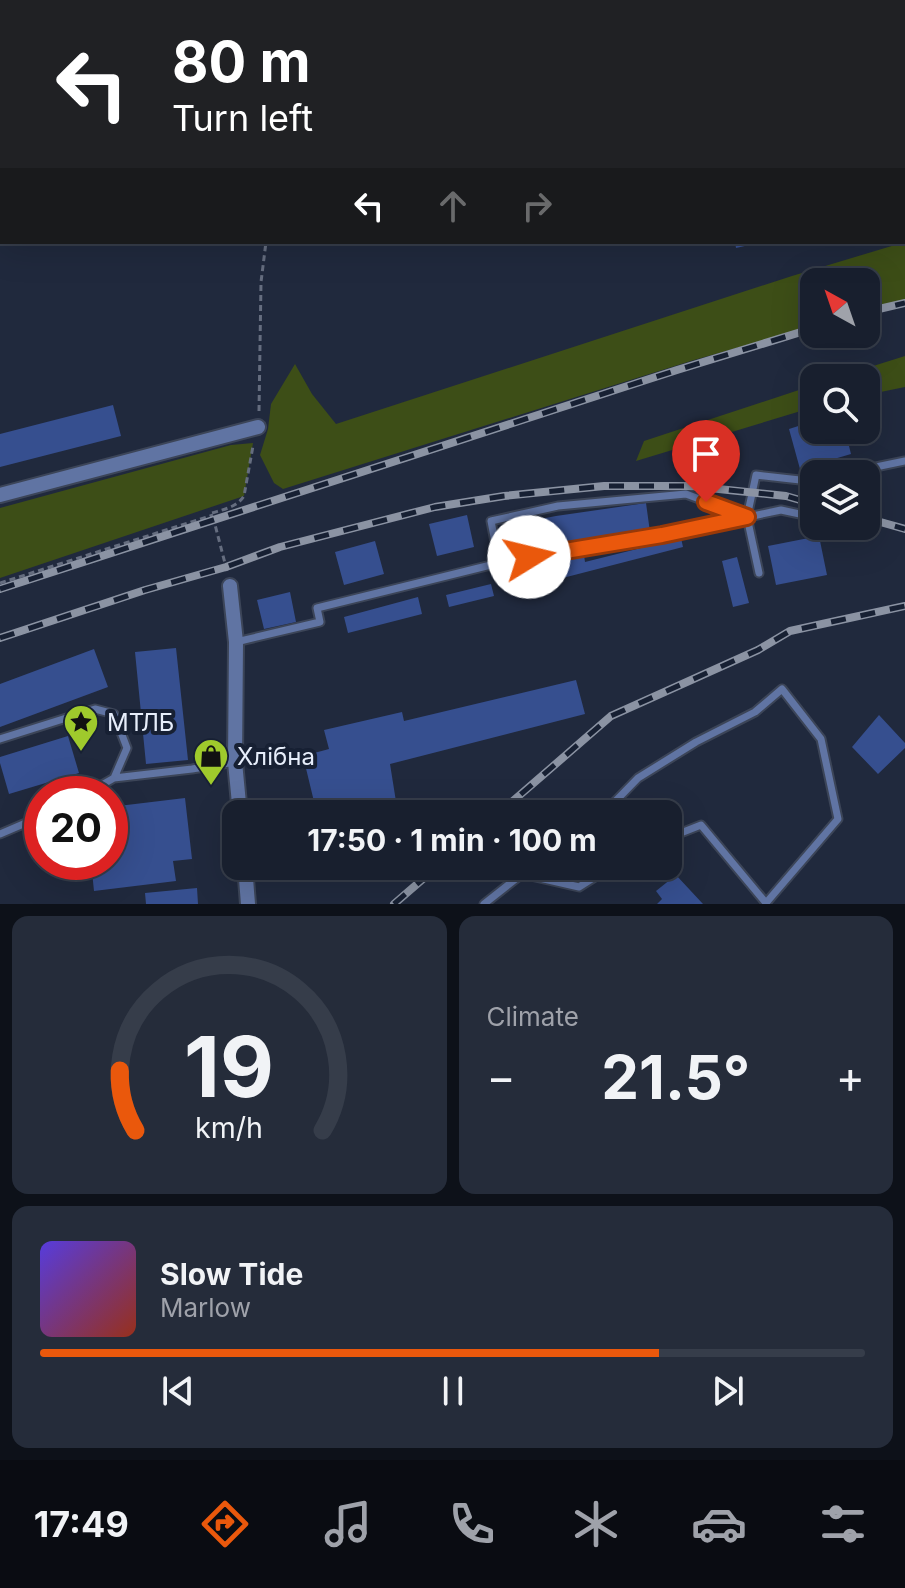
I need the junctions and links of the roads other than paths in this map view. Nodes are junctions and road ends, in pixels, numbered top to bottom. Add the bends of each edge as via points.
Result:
1 (258, 427) dead end
2 (905, 461) edge
3 (880, 466) edge
4 (800, 479) edge
5 (0, 495) edge
6 (800, 514) edge
7 (747, 517) junction
8 (499, 563) junction
9 (759, 573) dead end
10 (230, 586) dead end
11 (236, 642) junction
12 (0, 739) edge
13 (235, 762) junction
14 (115, 776) edge
15 (128, 776) edge
16 (239, 800) edge
17 (617, 800) edge
18 (24, 824) edge
19 (682, 832) edge
20 (0, 834) edge
21 (246, 880) edge
22 (514, 880) edge
23 (548, 880) edge
24 (590, 880) edge
25 (248, 904) edge
26 (484, 904) edge
27 (766, 904) edge

1 - 5 street
2 - 3 lane
4 - 7 lane via 756,475
6 - 7 lane via 781,510
7 - 8 lane
7 - 8 lane via 686,494 558,506 491,521
7 - 9 lane
8 - 11 lane via 317,608 320,622
10 - 11 street
11 - 13 street
12 - 14 lane via 95,709 114,714 127,748
13 - 15 lane
13 - 16 street
17 - 27 lane via 638,778 755,712 782,689 821,739 838,819
18 - 20 lane
19 - 27 lane via 701,825
21 - 25 street
22 - 26 lane
23 - 24 lane via 579,887

